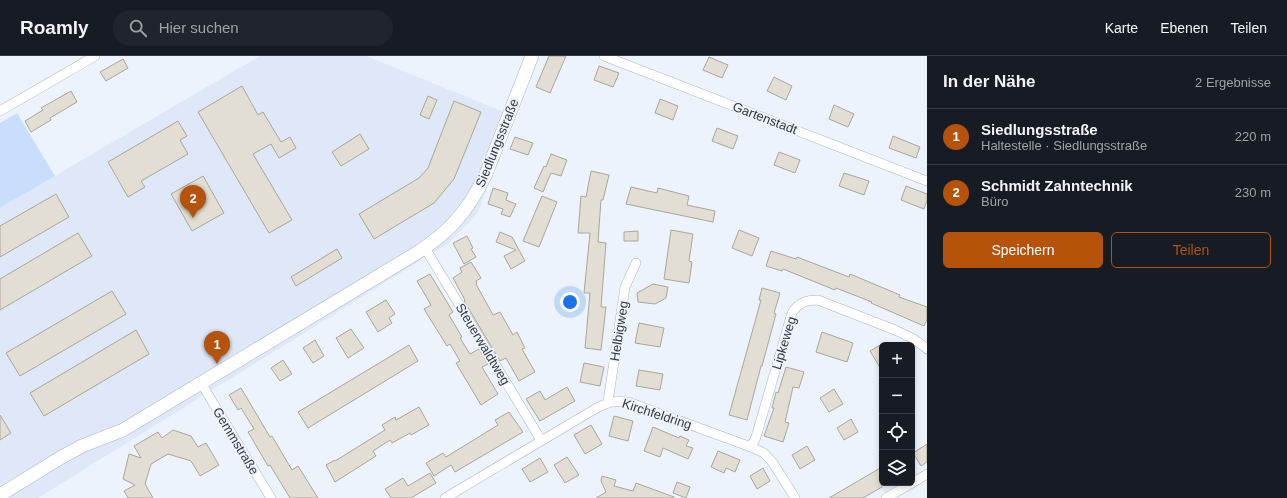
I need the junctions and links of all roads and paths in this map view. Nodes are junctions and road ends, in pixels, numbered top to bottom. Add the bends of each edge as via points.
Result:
1 (95, 56) edge
2 (532, 56) edge
3 (604, 56) edge
4 (0, 111) edge
5 (927, 181) edge
6 (425, 248) junction
7 (636, 263) dead end
8 (927, 349) edge
9 (201, 383) junction
10 (608, 402) junction
11 (541, 440) junction
12 (751, 447) junction
13 (927, 474) edge
14 (915, 481) edge
15 (907, 486) edge
16 (0, 495) edge
17 (271, 498) edge
18 (445, 498) edge
19 (795, 498) edge
20 (886, 498) edge

1 - 4 street
2 - 6 street, Siedlungsstraße via 479,188 450,228
3 - 5 street, Gartenstadt
6 - 9 street, Siedlungsstraße
6 - 11 street, Steuerwaldtweg
7 - 10 street, Helbigweg via 625,287
8 - 12 street, Lipkeweg via 895,330 818,300 801,303 792,313
9 - 16 street, Siedlungsstraße via 123,430 82,446 60,458
9 - 17 street, Gemmstraße
10 - 11 street, Kirchfeldring
10 - 12 street, Kirchfeldring via 628,402
11 - 18 street, Kirchfeldring
12 - 19 street, Kirchfeldring via 773,462
13 - 14 street
15 - 20 street

